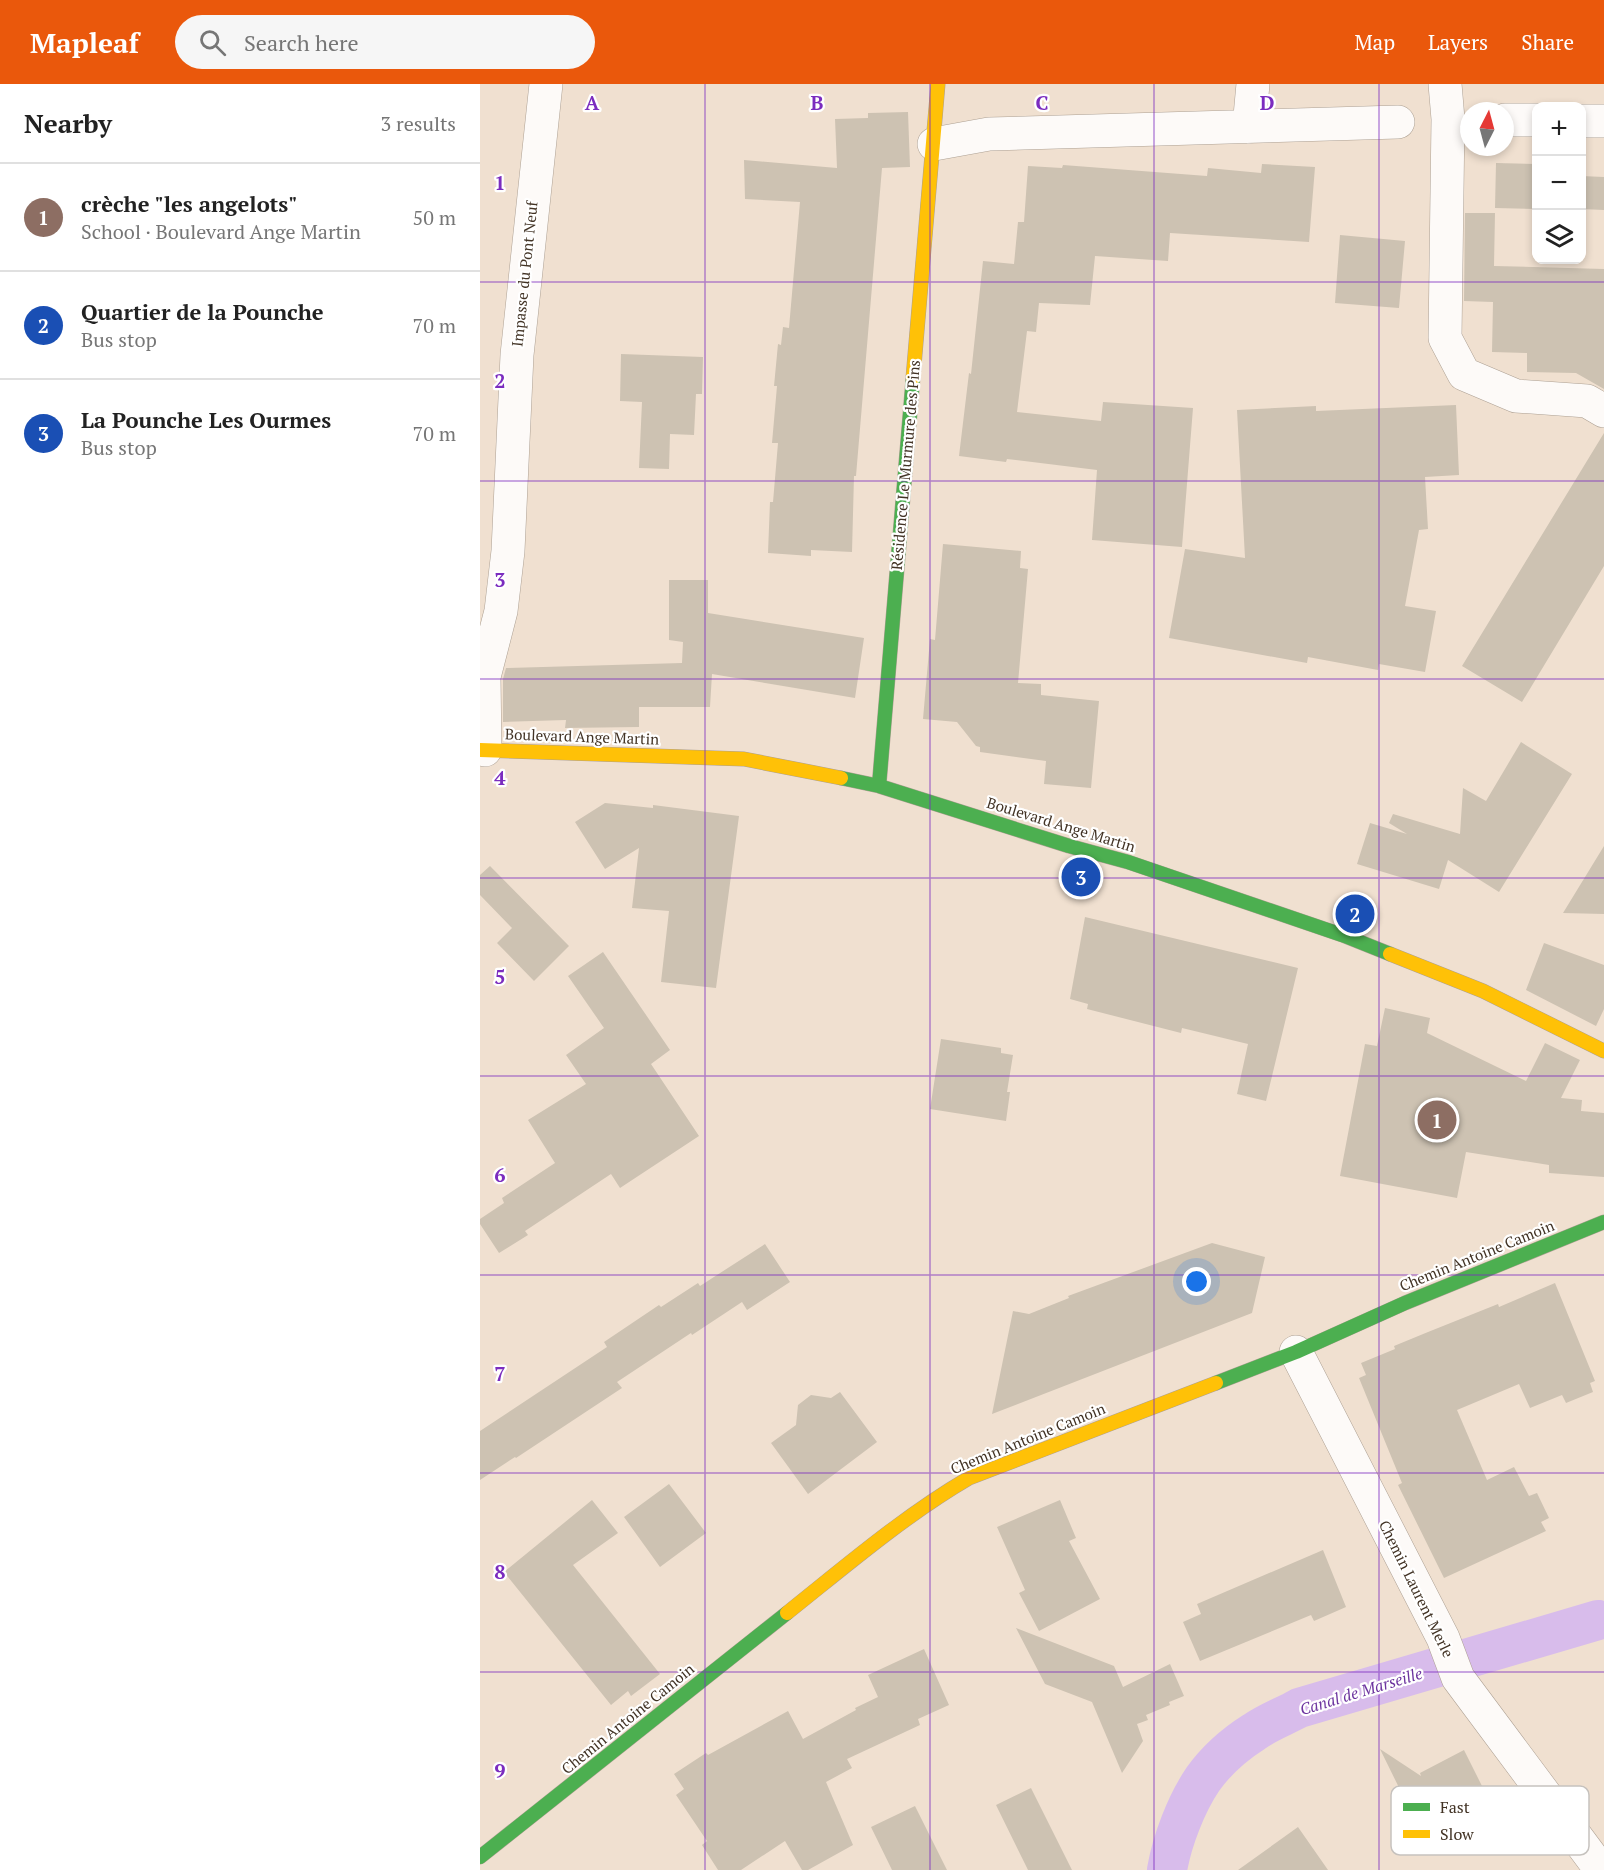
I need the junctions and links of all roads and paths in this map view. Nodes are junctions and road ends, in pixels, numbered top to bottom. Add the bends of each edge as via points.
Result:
1 (546, 84) edge
2 (938, 84) edge
3 (1253, 84) edge
4 (1445, 84) edge
5 (1458, 119) edge
6 (1514, 120) edge
7 (1532, 120) edge
8 (1586, 121) edge
9 (1604, 121) edge
10 (1398, 122) dead end
11 (1249, 127) junction
12 (934, 144) junction
13 (1604, 411) edge
14 (482, 750) edge
15 (879, 786) junction
16 (1604, 1051) edge
17 (1604, 1222) edge
18 (1296, 1352) junction
19 (1538, 1786) edge
20 (1589, 1855) edge
21 (480, 1857) edge
22 (1600, 1870) edge

1 - 14 street, Impasse du Pont Neuf via 517,355 508,551 501,611 484,676
2 - 12 street, Résidence Le Murmure des Pins
3 - 11 street
4 - 5 street
5 - 13 street via 1445,338 1464,374 1516,396 1587,401
6 - 7 street
8 - 9 street
10 - 11 street
11 - 12 street via 989,134
12 - 15 street, Résidence Le Murmure des Pins
14 - 15 street, Boulevard Ange Martin via 744,759
15 - 16 street, Boulevard Ange Martin via 1128,862 1345,936 1484,991
17 - 18 street, Chemin Antoine Camoin
18 - 19 street, Chemin Laurent Merle via 1443,1638 1458,1678
18 - 21 street, Chemin Antoine Camoin via 969,1478 938,1496
20 - 22 street, Chemin Laurent Merle

